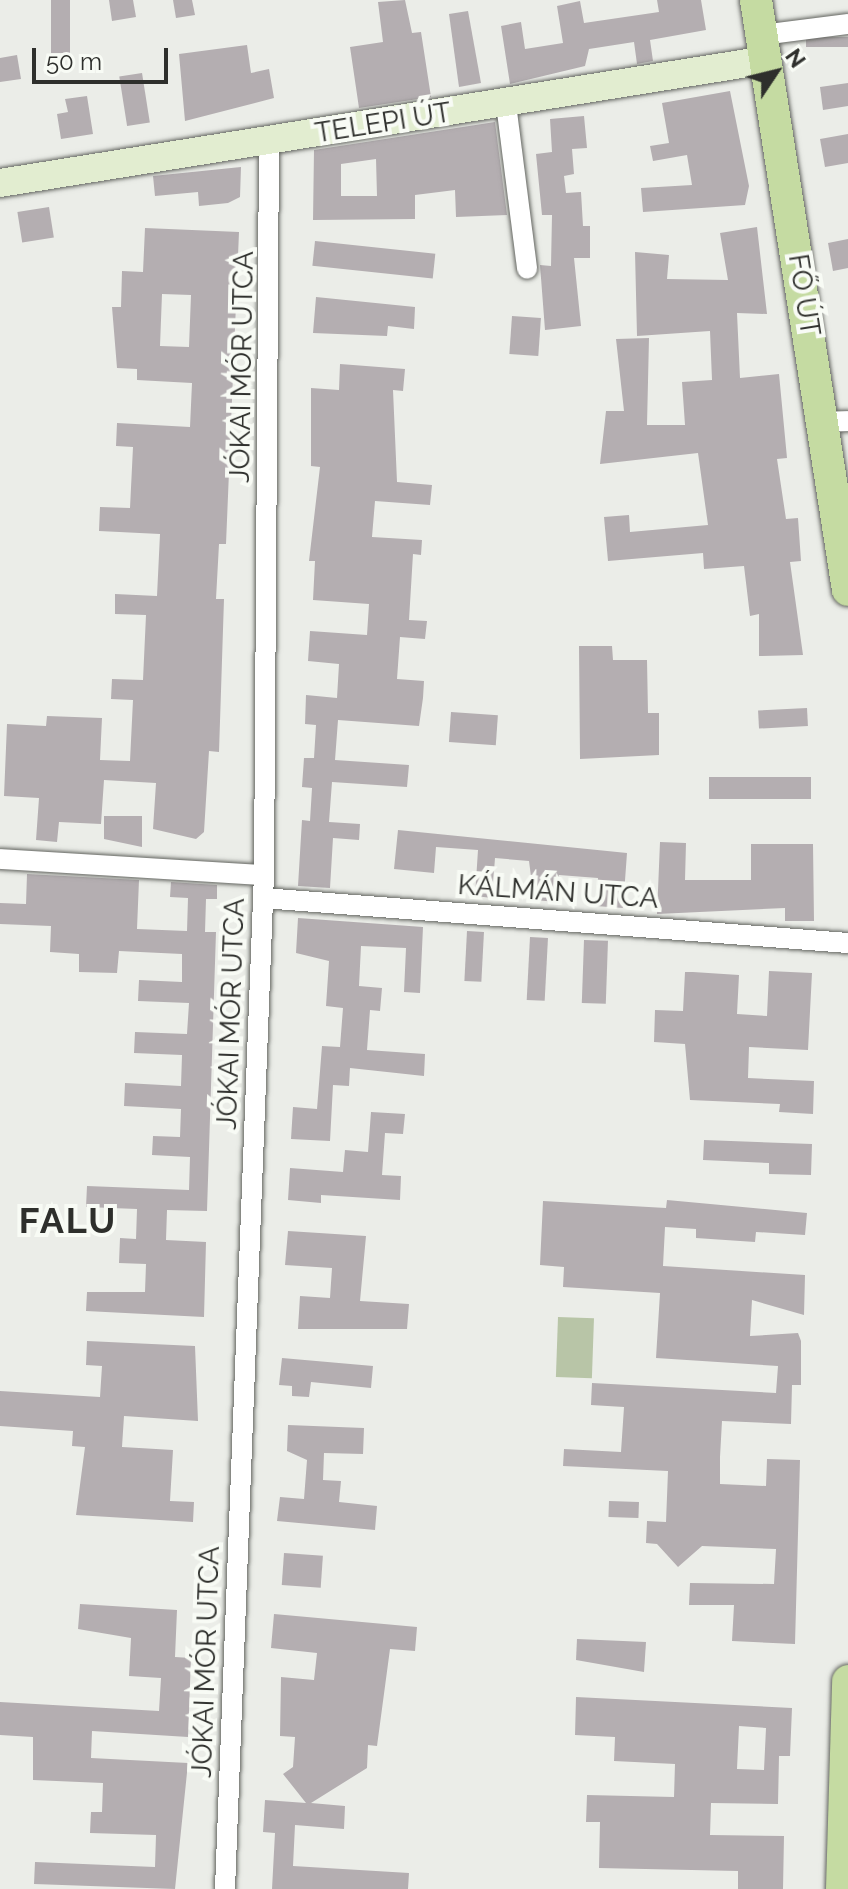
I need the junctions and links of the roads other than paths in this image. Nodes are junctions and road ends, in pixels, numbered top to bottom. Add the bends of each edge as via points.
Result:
1 (756, 0) edge
2 (848, 24) edge
3 (764, 47) junction
4 (506, 104) junction
5 (269, 141) junction
6 (0, 183) edge
7 (527, 269) dead end
8 (836, 421) edge
9 (848, 590) edge
10 (0, 859) edge
11 (264, 875) junction
12 (263, 898) junction
13 (848, 943) edge
14 (848, 1681) edge
15 (225, 1889) edge
16 (842, 1889) edge

1 - 3 main road, FŐ ÚT
2 - 3 street
3 - 4 main road, TELEPI ÚT
3 - 8 main road, FŐ ÚT
4 - 5 main road, TELEPI ÚT
4 - 7 street
5 - 6 main road, TELEPI ÚT
5 - 11 street, JÓKAI MÓR UTCA
8 - 9 main road, FŐ ÚT
10 - 11 street
11 - 12 street, JÓKAI MÓR UTCA
12 - 13 street, KÁLMÁN UTCA
12 - 15 street, JÓKAI MÓR UTCA
14 - 16 main road

